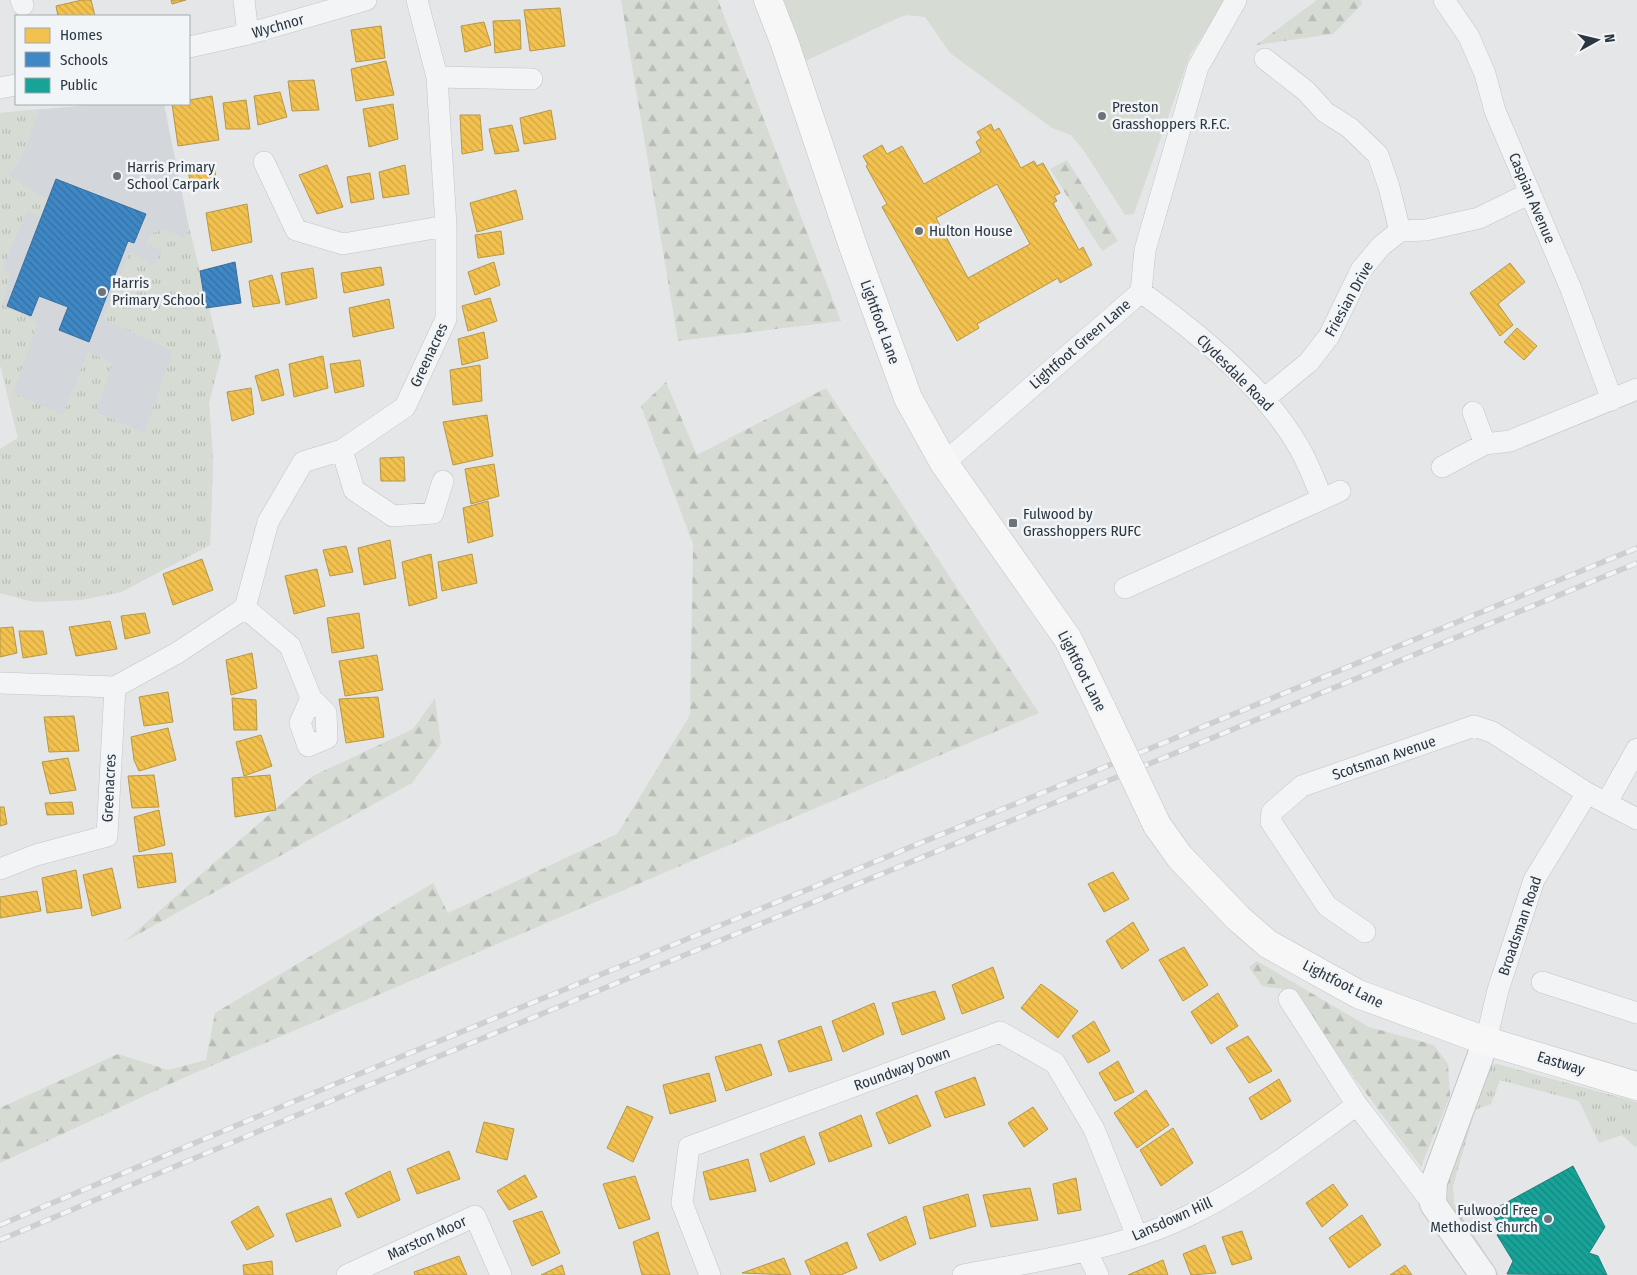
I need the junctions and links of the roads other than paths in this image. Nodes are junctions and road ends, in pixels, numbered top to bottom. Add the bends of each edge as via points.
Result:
1 (244, 0) edge
2 (366, 0) edge
3 (417, 0) edge
4 (768, 0) edge
5 (1236, 0) edge
6 (1444, 0) edge
7 (248, 34) junction
8 (190, 47) edge
9 (1265, 59) dead end
10 (437, 77) junction
11 (532, 79) dead end
12 (15, 85) edge
13 (0, 88) edge
14 (264, 162) dead end
15 (1530, 193) junction
16 (446, 226) junction
17 (1400, 231) junction
18 (1141, 292) junction
19 (1637, 389) edge
20 (1264, 399) junction
21 (1612, 400) junction
22 (1473, 412) dead end
23 (1485, 444) junction
24 (342, 450) junction
25 (944, 462) junction
26 (1442, 467) dead end
27 (444, 481) dead end
28 (1125, 588) dead end
29 (245, 608) junction
30 (0, 683) edge
31 (115, 687) junction
32 (311, 698) dead end
33 (1637, 749) edge
34 (1587, 792) junction
35 (1607, 802) junction
36 (1637, 819) edge
37 (0, 869) edge
38 (1364, 932) dead end
39 (1542, 982) dead end
40 (1290, 998) dead end
41 (1637, 1013) edge
42 (1486, 1041) junction
43 (1637, 1086) edge
44 (1357, 1105) junction
45 (1433, 1204) junction
46 (1137, 1236) junction
47 (1087, 1252) junction
48 (347, 1275) edge
49 (501, 1275) edge
50 (710, 1275) edge
51 (963, 1275) edge
52 (1098, 1275) edge
53 (1482, 1275) edge

1 - 7 street
2 - 7 street, Wychnor
3 - 10 street, Greenacres
4 - 25 main road, Lightfoot Lane via 908,398
5 - 18 street, Lightfoot Green Lane via 1198,67 1145,250
6 - 15 street, Caspian Avenue via 1469,37
7 - 8 street, Wychnor
9 - 17 street via 1306,91 1325,112 1350,128 1378,156
10 - 11 street
10 - 16 street, Greenacres
12 - 13 street
14 - 16 street via 296,230 343,244
15 - 17 street via 1479,218 1426,230
15 - 21 street, Caspian Avenue via 1571,289
16 - 24 street, Greenacres via 446,319 405,407
17 - 20 street, Friesian Drive via 1381,246 1361,270 1329,336 1309,362
18 - 20 street, Clydesdale Road via 1182,322
18 - 25 street, Lightfoot Green Lane
19 - 21 street
20 - 28 street, Clydesdale Road via 1331,495
21 - 23 street via 1510,441
22 - 23 street
23 - 26 street
24 - 27 street via 354,490 393,516 433,513
24 - 29 street, Greenacres via 303,462 268,522
25 - 42 main road, Lightfoot Lane, bridge via 1068,639 1157,825 1186,863 1238,918 1268,944 1358,994
29 - 31 street via 177,653
29 - 32 street via 290,646
30 - 31 street
31 - 37 street, Greenacres via 107,836 36,855
33 - 35 street
34 - 35 street, Scotsman Avenue
34 - 38 street, Scotsman Avenue via 1492,732 1474,726 1302,786 1272,812 1271,822 1326,906
34 - 42 street, Broadsman Road via 1534,880 1498,990
35 - 36 street, Scotsman Avenue
39 - 41 street
40 - 44 street
42 - 43 main road, Eastway
42 - 45 street via 1434,1182
44 - 45 street
44 - 46 street, Lansdown Hill via 1257,1176 1204,1208
45 - 53 street
46 - 47 street, Lansdown Hill
46 - 50 street, Roundway Down via 1094,1129 1055,1063 1000,1032 690,1147 682,1202
47 - 51 street, Lansdown Hill
47 - 52 street
48 - 49 street, Marston Moor via 475,1216

